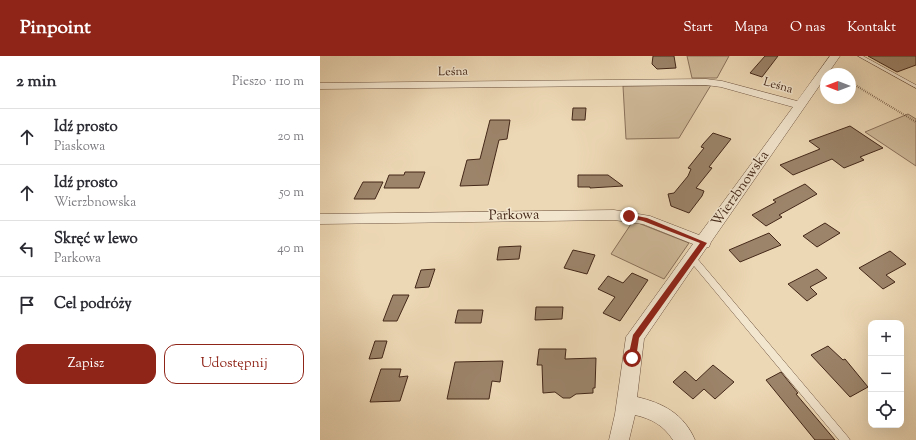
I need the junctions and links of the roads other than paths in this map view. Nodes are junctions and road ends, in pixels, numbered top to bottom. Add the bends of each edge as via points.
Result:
1 (835, 56) edge
2 (860, 56) edge
3 (320, 86) edge
4 (916, 87) edge
5 (799, 106) junction
6 (320, 219) edge
7 (704, 243) junction
8 (692, 258) junction
9 (626, 404) junction
10 (619, 440) edge
11 (685, 440) edge
12 (844, 440) edge

1 - 5 street, Wierzbnowska
2 - 4 lane
3 - 5 street, Leśna via 706,82 722,84
5 - 7 street, Wierzbnowska
6 - 7 street, Parkowa via 614,215 645,219
7 - 8 street, Wierzbnowska
8 - 9 street, Wierzbnowska via 636,337
8 - 12 lane
9 - 10 street, Wierzbnowska
9 - 11 street via 664,414 676,425

